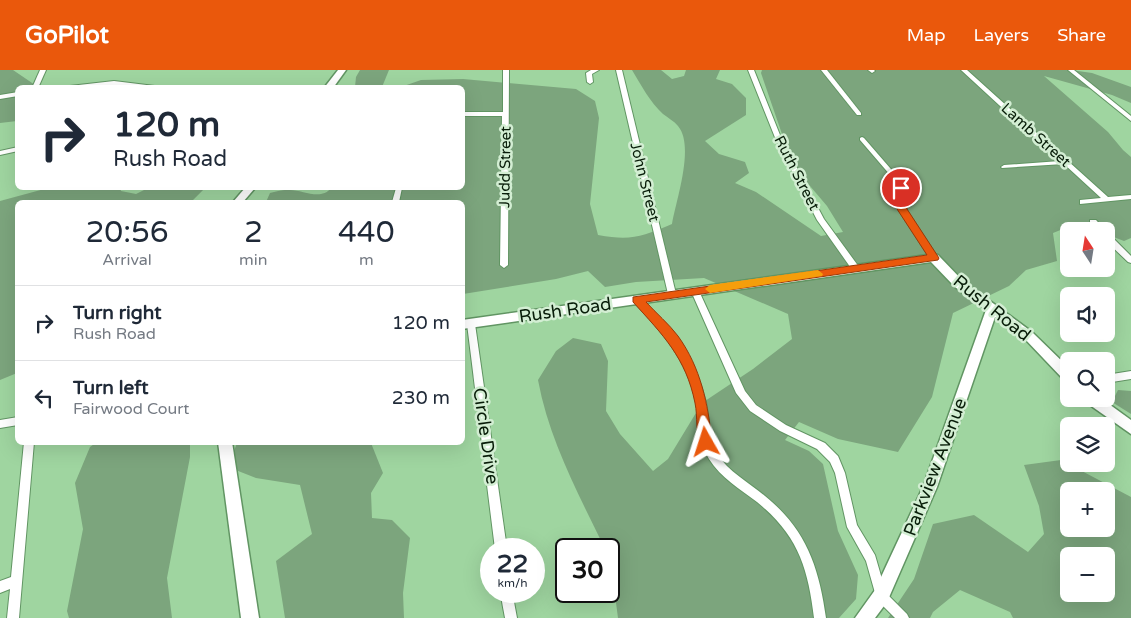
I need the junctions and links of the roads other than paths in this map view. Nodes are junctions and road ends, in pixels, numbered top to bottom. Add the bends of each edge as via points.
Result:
1 (43, 70) edge
2 (342, 70) edge
3 (506, 70) edge
4 (596, 70) edge
5 (619, 70) edge
6 (750, 70) edge
7 (824, 70) edge
8 (964, 70) edge
9 (1071, 70) edge
10 (590, 82) dead end
11 (36, 85) edge
12 (90, 85) edge
13 (136, 85) edge
14 (330, 85) edge
15 (15, 94) edge
16 (0, 97) edge
17 (465, 114) edge
18 (506, 114) junction
19 (859, 114) dead end
20 (1131, 119) edge
21 (862, 138) dead end
22 (15, 150) edge
23 (0, 153) edge
24 (1066, 162) junction
25 (1004, 167) dead end
26 (248, 190) edge
27 (1131, 197) edge
28 (240, 200) edge
29 (1107, 200) junction
30 (1083, 202) dead end
31 (1115, 245) edge
32 (934, 258) junction
33 (1131, 260) edge
34 (504, 265) dead end
35 (856, 269) junction
36 (695, 291) junction
37 (672, 294) junction
38 (637, 300) junction
39 (992, 310) junction
40 (467, 325) edge
41 (1060, 367) edge
42 (1131, 375) edge
43 (1115, 377) edge
44 (1103, 407) edge
45 (15, 422) edge
46 (0, 424) edge
47 (1131, 428) edge
48 (29, 445) edge
49 (225, 445) edge
50 (498, 538) edge
51 (16, 580) junction
52 (0, 587) edge
53 (881, 596) junction
54 (508, 603) edge
55 (13, 618) edge
56 (250, 618) edge
57 (511, 618) edge
58 (820, 618) edge
59 (864, 618) edge
60 (903, 618) edge

1 - 11 street
2 - 14 street
3 - 18 street, Judd Street
4 - 10 street via 589,73
5 - 37 street, John Street
6 - 35 street, Ruth Street via 779,140 821,220
7 - 19 street
8 - 24 street, Lamb Street
9 - 20 street
12 - 13 street
15 - 16 street
17 - 18 street
18 - 34 street, Judd Street
21 - 32 street via 900,183 902,209
22 - 23 street
24 - 25 street
24 - 29 street, Lamb Street
26 - 28 street
27 - 29 street
29 - 30 street
31 - 33 street
32 - 35 street, Rush Road
32 - 39 street, Rush Road via 959,284
35 - 36 street, Rush Road
36 - 37 street, Rush Road
36 - 53 street via 741,393 753,408 783,428 821,446 834,459 852,527 871,559
37 - 38 street, Rush Road
38 - 40 street, Rush Road
38 - 58 street via 673,338 689,363 702,403 706,442 716,461 733,479 785,520 805,551
39 - 41 street, Rush Road via 1028,335
39 - 53 street, Parkview Avenue via 930,487
40 - 50 street, Circle Drive
42 - 43 street
44 - 47 street
45 - 46 street
48 - 51 street
49 - 56 street
51 - 52 street
51 - 55 street
53 - 59 street, Parkview Avenue
53 - 60 street
54 - 57 street

